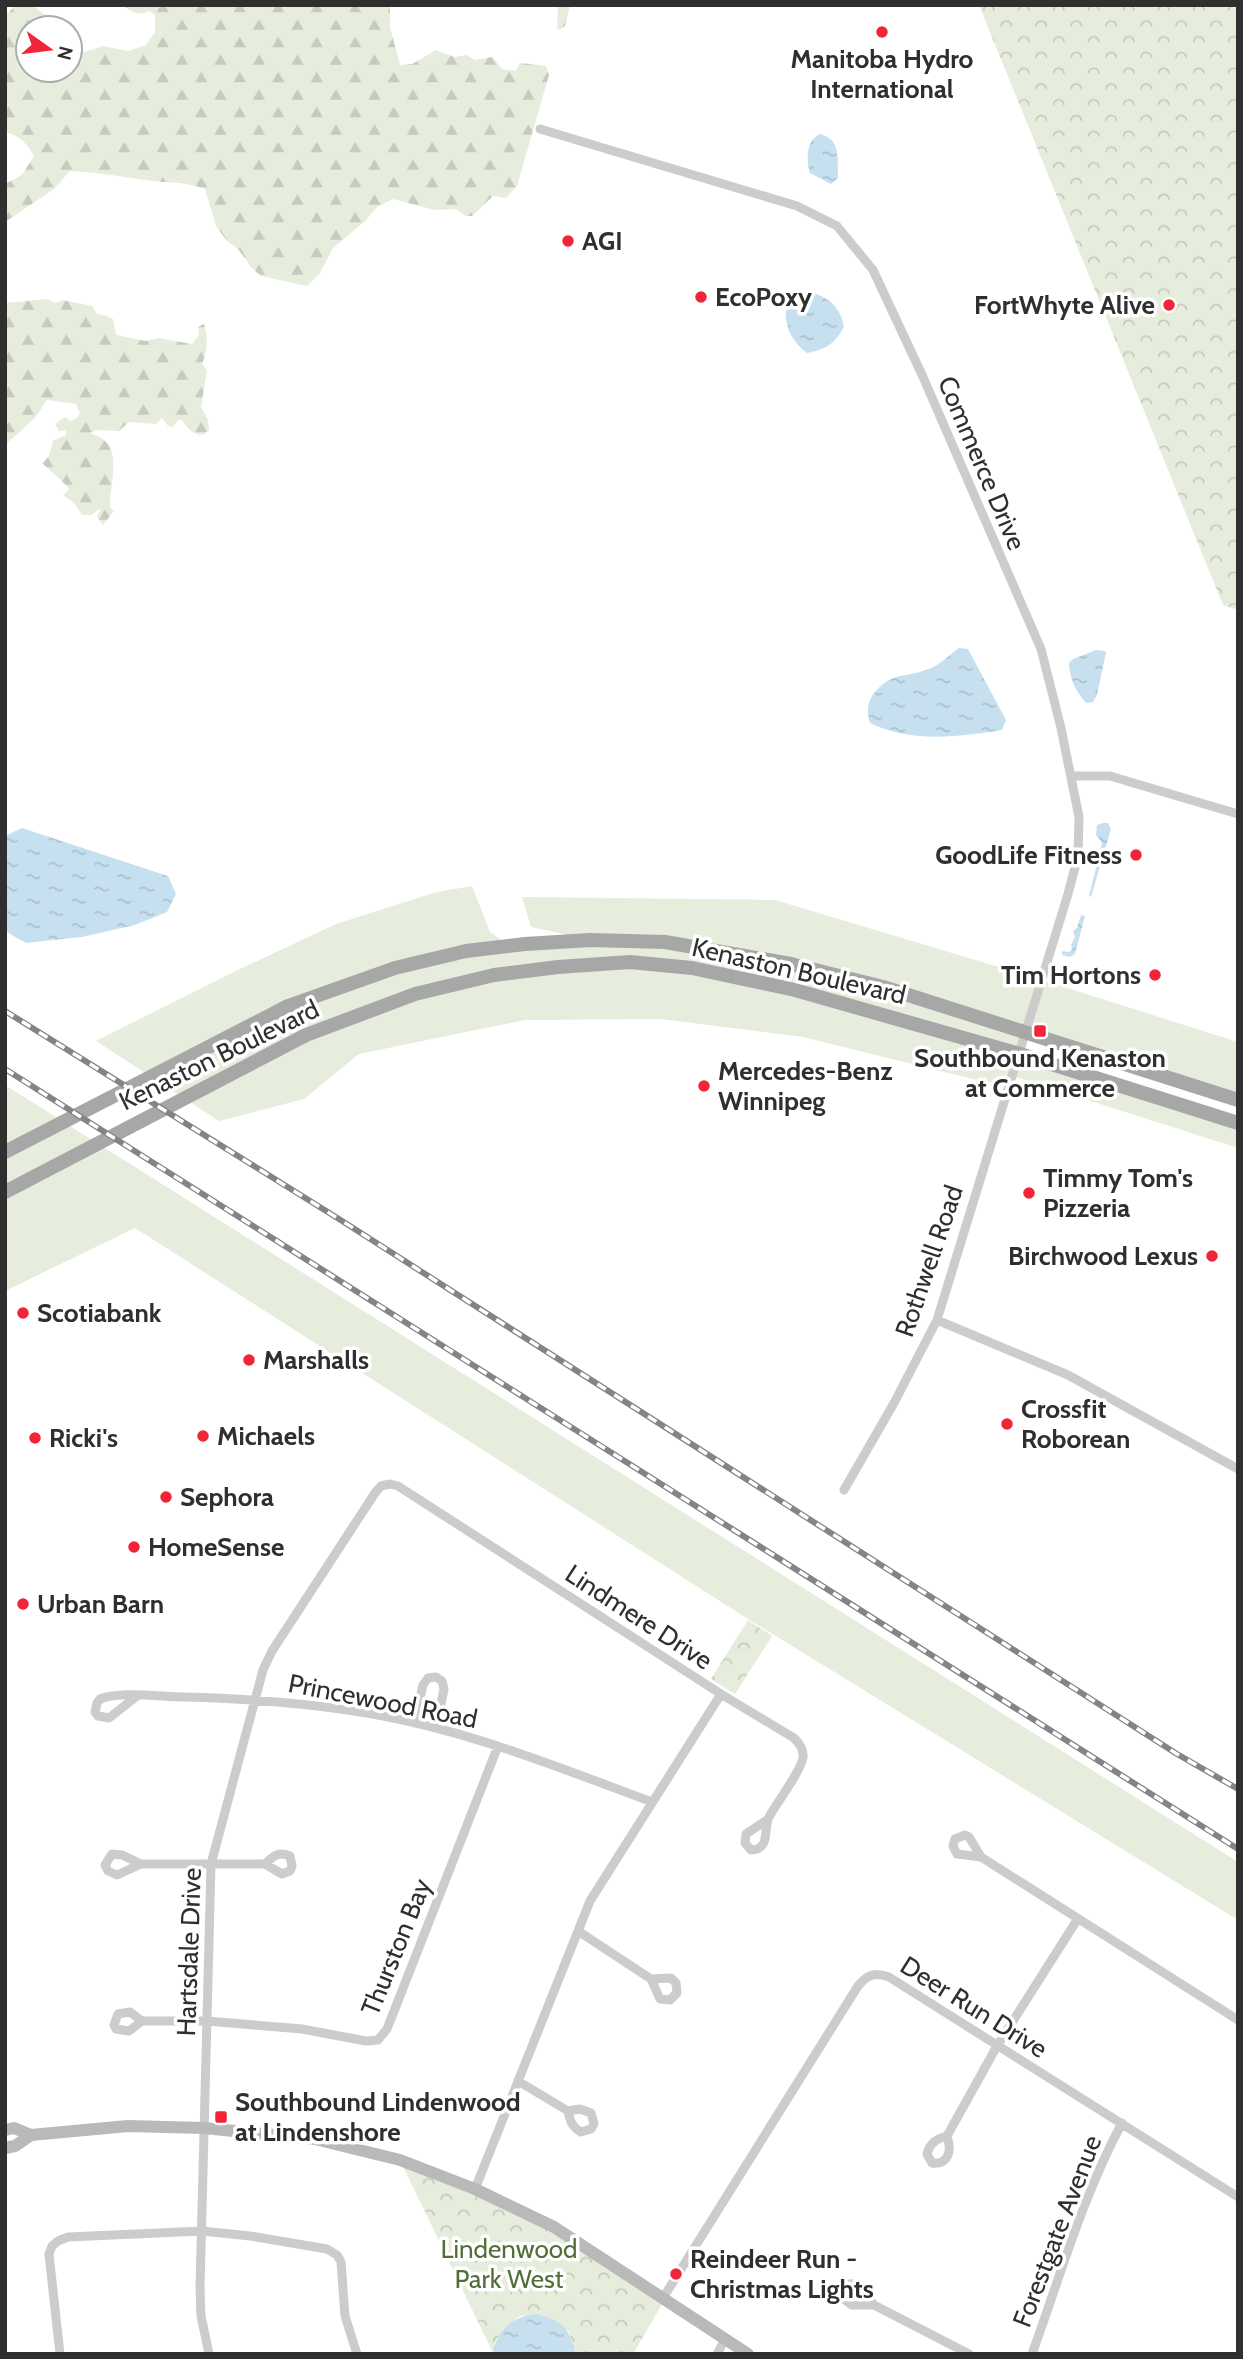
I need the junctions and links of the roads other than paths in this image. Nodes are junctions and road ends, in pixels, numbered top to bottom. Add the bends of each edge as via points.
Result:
1 (540, 129) dead end
2 (1071, 776) junction
3 (1238, 814) edge
4 (1026, 1034) junction
5 (1020, 1054) junction
6 (1238, 1100) edge
7 (1238, 1123) edge
8 (5, 1152) edge
9 (5, 1192) edge
10 (937, 1320) junction
11 (1238, 1469) edge
12 (844, 1490) dead end
13 (721, 1694) junction
14 (137, 1696) dead end
15 (257, 1699) junction
16 (415, 1723) junction
17 (436, 1728) junction
18 (498, 1746) junction
19 (652, 1802) junction
20 (767, 1820) dead end
21 (981, 1857) dead end
22 (141, 1864) dead end
23 (211, 1864) junction
24 (265, 1864) dead end
25 (1077, 1920) junction
26 (578, 1931) junction
27 (651, 1979) dead end
28 (1238, 2020) edge
29 (142, 2021) dead end
30 (207, 2021) junction
31 (997, 2046) junction
32 (518, 2081) junction
33 (568, 2111) dead end
34 (1122, 2123) junction
35 (204, 2128) junction
36 (5, 2130) edge
37 (30, 2135) junction
38 (947, 2136) dead end
39 (5, 2148) edge
40 (475, 2189) junction
41 (1238, 2197) edge
42 (202, 2231) junction
43 (663, 2298) junction
44 (874, 2305) dead end
45 (725, 2339) junction
46 (747, 2353) edge
47 (60, 2354) edge
48 (209, 2354) edge
49 (357, 2354) edge
50 (717, 2354) edge
51 (970, 2354) edge
52 (1032, 2354) edge

1 - 2 street, Commerce Drive via 797,206 837,226 851,242 884,292 1041,649
2 - 3 street via 1110,775
2 - 4 street, Commerce Drive via 1079,817 1078,856
4 - 5 street, Rothwell Road
4 - 6 main road, Kenaston Boulevard
4 - 8 main road, Kenaston Boulevard via 883,987 778,962 665,942 525,944 466,951 395,968 288,1006
5 - 7 main road, Kenaston Boulevard
5 - 9 main road, Kenaston Boulevard via 795,990 692,968 630,962 494,975 415,994 306,1035
5 - 10 street, Rothwell Road
10 - 11 street via 1068,1374
10 - 12 street, Rothwell Road
13 - 15 street, Lindmere Drive via 390,1484 375,1493 272,1651
13 - 19 street, Lindmere Drive
13 - 20 street via 794,1738 802,1748 803,1760
14 - 15 street, Princewood Road
15 - 16 street, Princewood Road
15 - 23 street, Hartsdale Drive
16 - 17 street, Princewood Road
16 - 17 street via 423,1685 436,1676 444,1689
17 - 18 street, Princewood Road
18 - 19 street, Princewood Road
18 - 30 street, Thurston Bay via 384,2036 373,2042 302,2029
19 - 26 street, Lindmere Drive via 590,1901
21 - 25 street
22 - 23 street
23 - 24 street
23 - 30 street, Hartsdale Drive
25 - 28 street
25 - 31 street
26 - 27 street
26 - 32 street, Lindmere Drive
29 - 30 street, Thurston Bay
30 - 35 street, Hartsdale Drive
31 - 34 street, Deer Run Drive
31 - 38 street
31 - 43 street, Deer Run Drive via 890,1977 879,1973 866,1976
32 - 33 street
32 - 40 street, Lindmere Drive
34 - 41 street, Deer Run Drive
34 - 52 street, Forestgate Avenue via 1085,2204
35 - 37 street via 128,2126
35 - 40 street via 315,2140 400,2160
35 - 42 street, Hartsdale Drive
36 - 37 street via 14,2128
37 - 39 street
40 - 43 street via 554,2227
42 - 47 street via 83,2236 52,2246 49,2254
42 - 48 street, Hartsdale Drive via 201,2316
42 - 49 street via 303,2244 337,2255 345,2316
43 - 45 street
44 - 51 street
45 - 46 street
45 - 50 street

